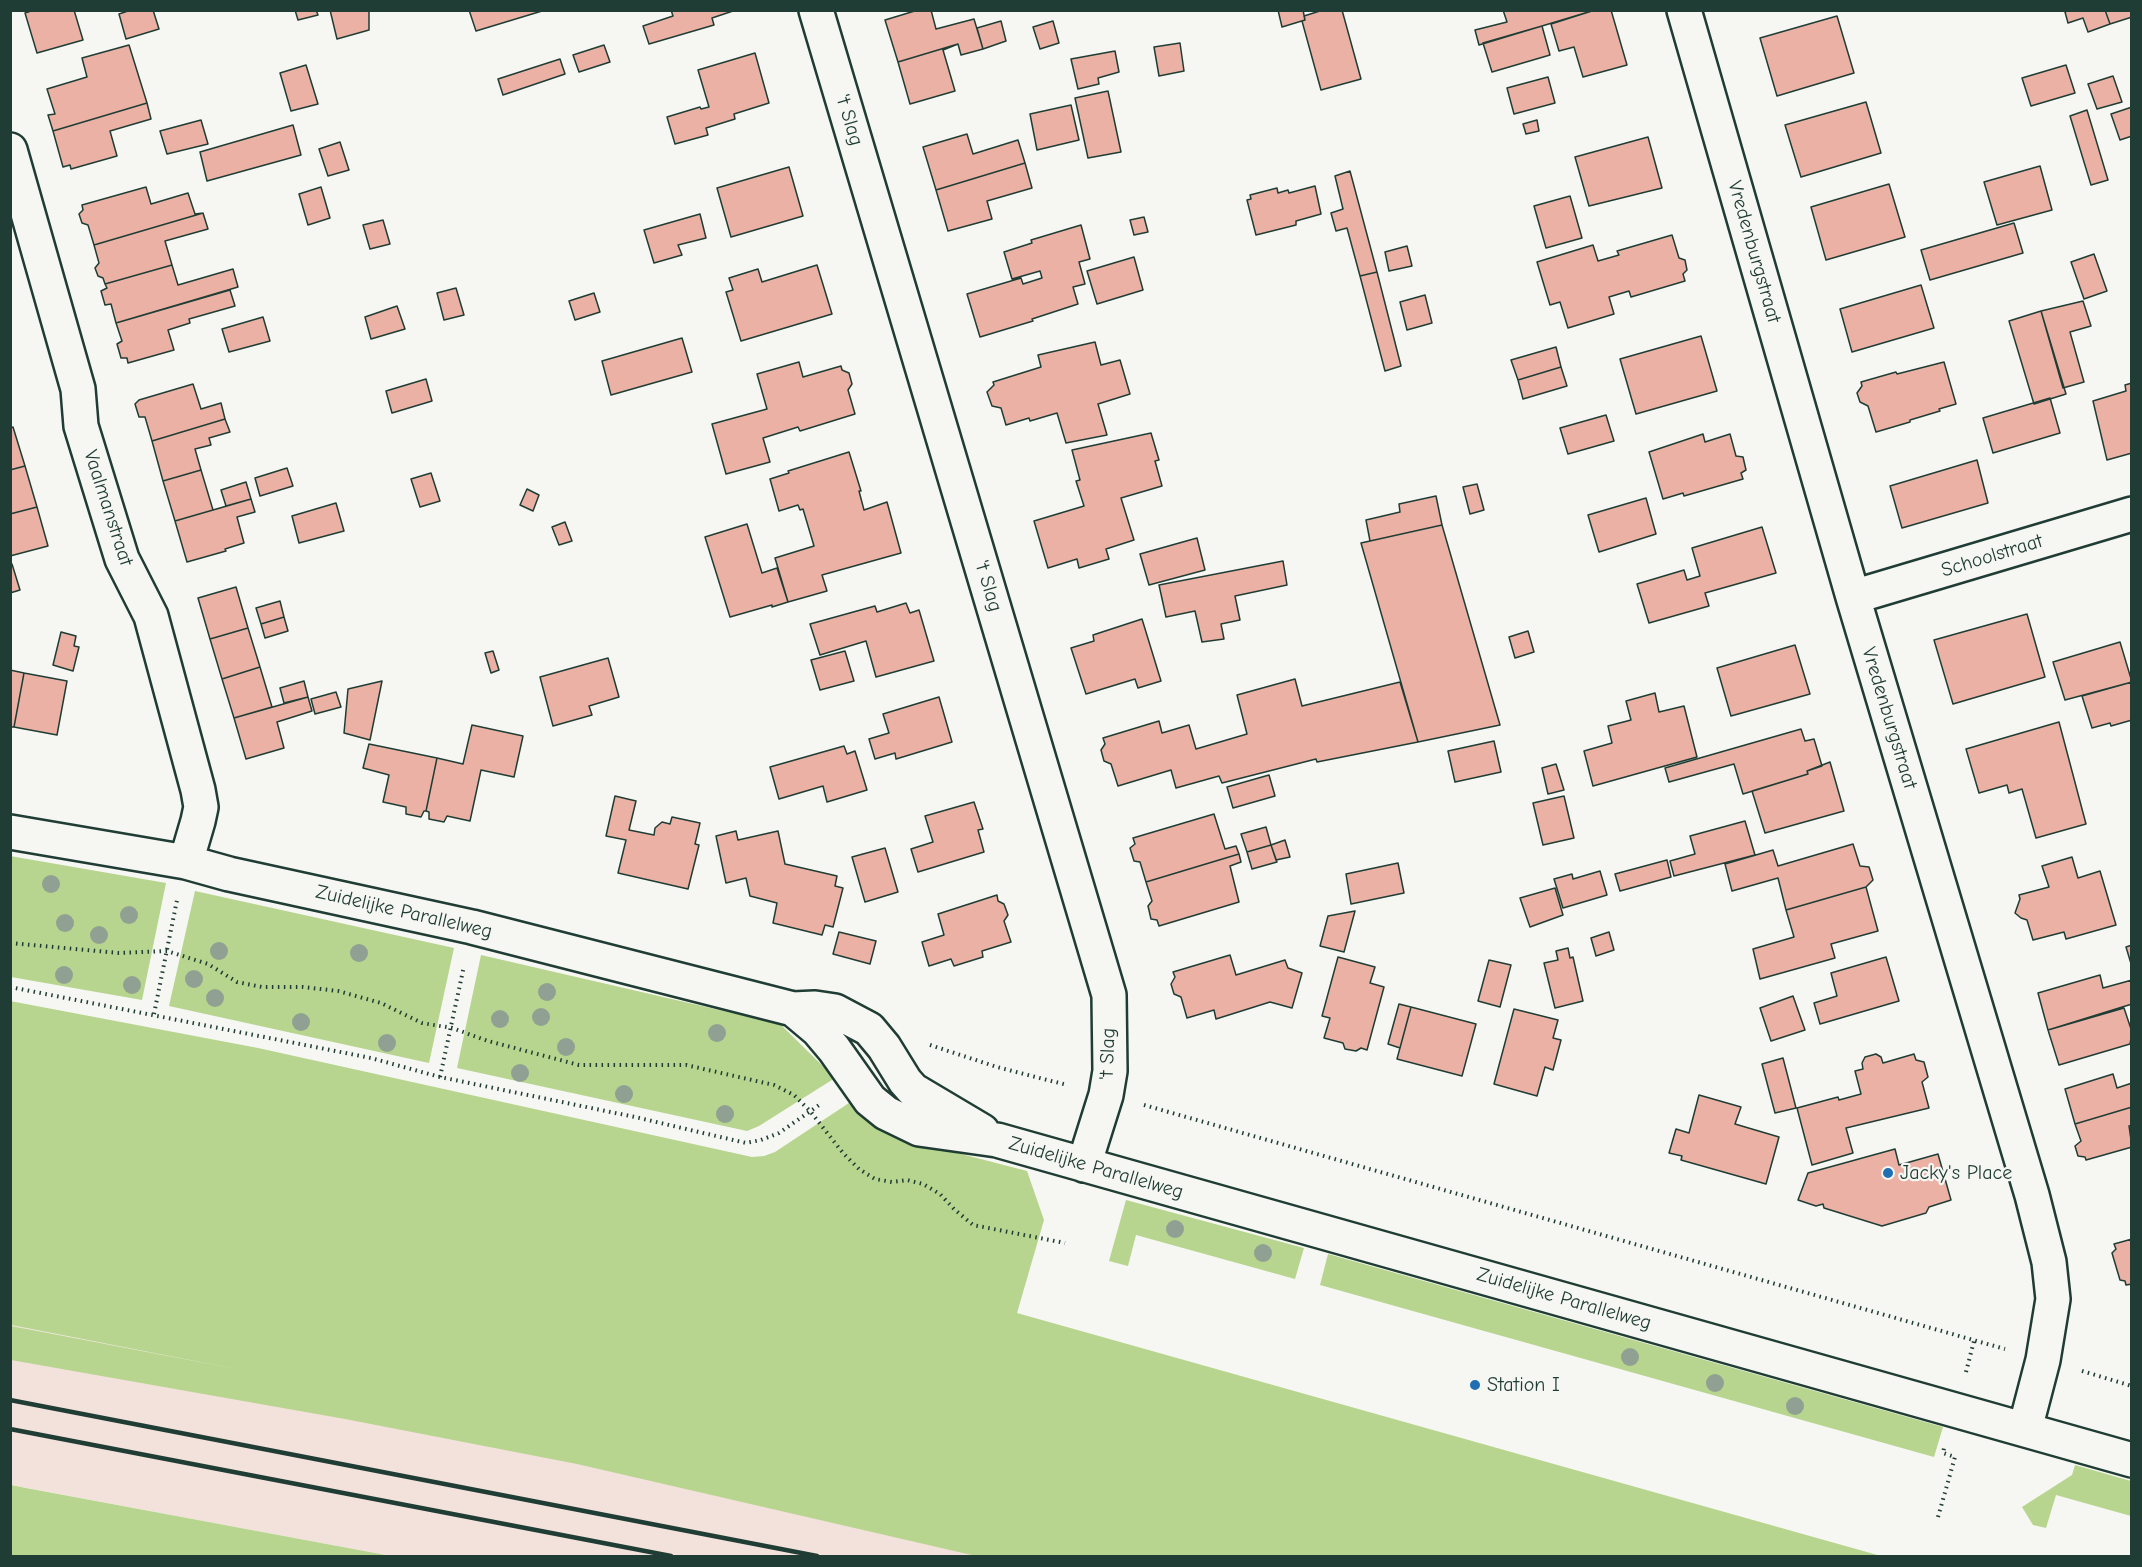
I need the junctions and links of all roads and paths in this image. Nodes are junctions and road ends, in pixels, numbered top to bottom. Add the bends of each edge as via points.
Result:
1 (816, 10) edge
2 (1684, 10) edge
3 (10, 150) edge
4 (2132, 514) edge
5 (1853, 597) junction
6 (10, 832) edge
7 (186, 862) junction
8 (472, 927) junction
9 (10, 943) edge
10 (167, 951) junction
11 (154, 1014) dead end
12 (452, 1028) junction
13 (441, 1077) dead end
14 (1084, 1165) junction
15 (1065, 1244) dead end
16 (2025, 1429) junction
17 (2132, 1460) edge

1 - 14 street, 't Slag via 1109,995 1110,1071
2 - 5 street, Vredenburgstraat
3 - 7 street, Vaalmanstraat via 78,389 81,426 122,559 151,616 198,790 201,807
4 - 5 street, Schoolstraat
5 - 16 street, Vredenburgstraat via 2049,1262 2053,1299 2043,1360
6 - 7 street, Zuidelijke Parallelweg
7 - 8 street, Zuidelijke Parallelweg
7 - 10 path
8 - 12 path
8 - 14 street, Zuidelijke Parallelweg via 793,1009 835,1011 869,1029 913,1090 997,1140
9 - 10 path via 119,953
10 - 11 path
10 - 12 path via 208,964 237,982 338,991 381,1004 422,1023
12 - 13 path
12 - 15 path via 579,1065 686,1065 774,1085 794,1095 843,1153 875,1179 923,1184 940,1194 973,1225
14 - 16 street, Zuidelijke Parallelweg
16 - 17 street, Zuidelijke Parallelweg

